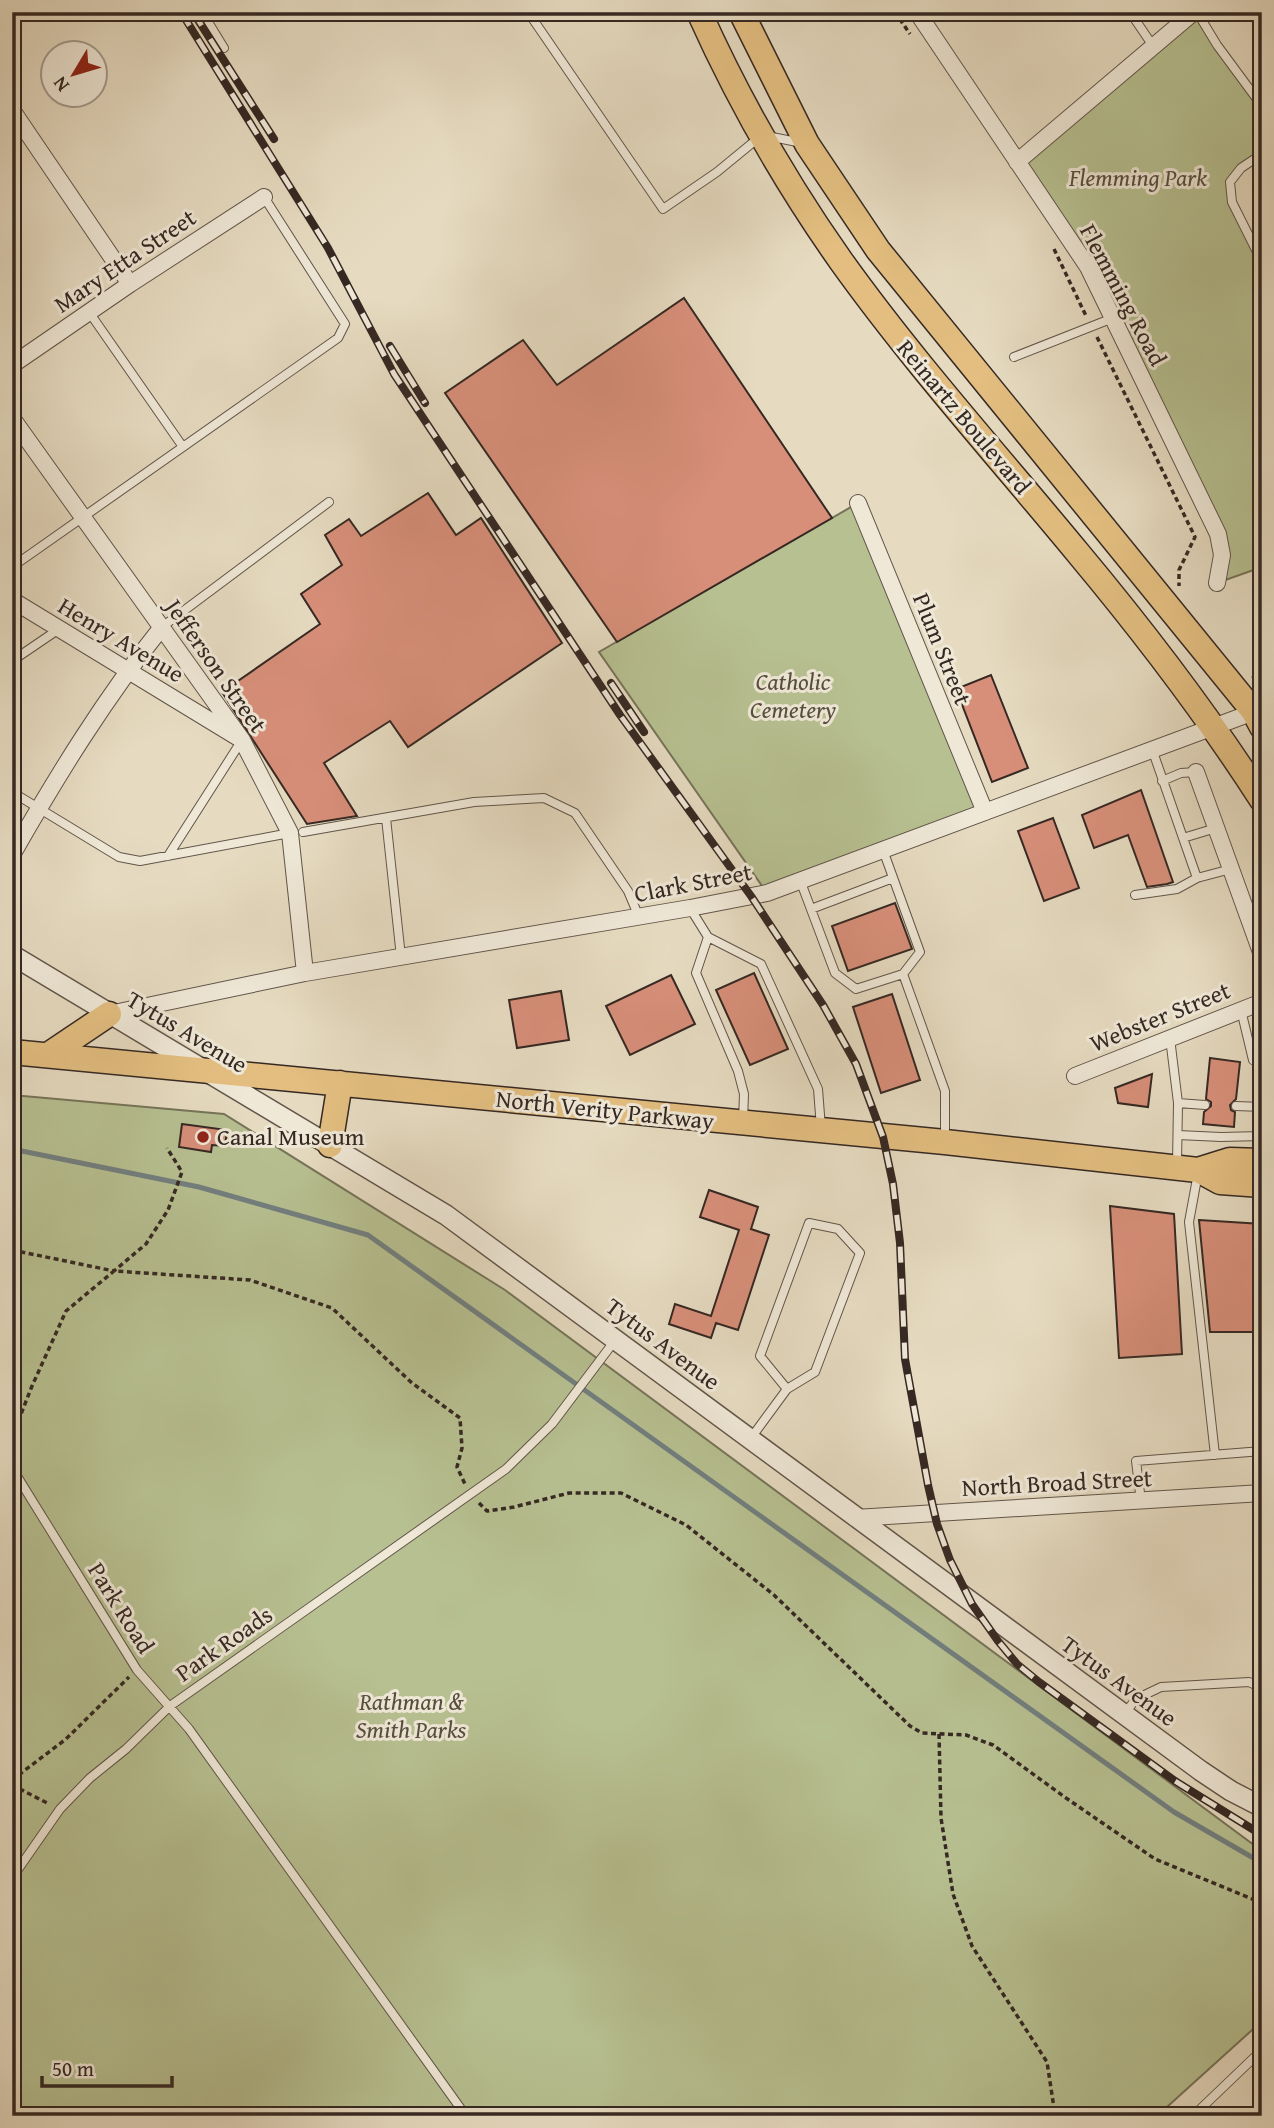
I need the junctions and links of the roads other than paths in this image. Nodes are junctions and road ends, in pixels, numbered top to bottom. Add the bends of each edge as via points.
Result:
1 (202, 12) edge
2 (528, 12) edge
3 (699, 12) edge
4 (741, 12) edge
5 (917, 12) edge
6 (1129, 12) edge
7 (1195, 12) edge
8 (1153, 47) junction
9 (224, 48) dead end
10 (1262, 106) edge
11 (12, 110) edge
12 (762, 135) junction
13 (807, 144) junction
14 (1262, 155) edge
15 (1017, 162) junction
16 (264, 197) joint
17 (1262, 262) edge
18 (130, 284) junction
19 (89, 312) junction
20 (1113, 318) junction
21 (1014, 357) dead end
22 (12, 365) edge
23 (12, 418) edge
24 (183, 447) junction
25 (329, 502) dead end
26 (858, 503) dead end
27 (84, 517) junction
28 (12, 567) edge
29 (1217, 583) dead end
30 (12, 600) edge
31 (162, 627) junction
32 (59, 629) junction
33 (12, 661) edge
34 (127, 670) junction
35 (1259, 716) edge
36 (1213, 725) junction
37 (242, 740) junction
38 (1152, 749) junction
39 (1196, 772) joint
40 (1162, 781) junction
41 (12, 792) edge
42 (1262, 800) edge
43 (39, 808) junction
44 (985, 812) junction
45 (386, 818) junction
46 (1216, 828) junction
47 (297, 833) junction
48 (1183, 838) junction
49 (883, 850) junction
50 (12, 855) edge
51 (169, 856) junction
52 (1231, 869) junction
53 (893, 878) junction
54 (1197, 878) junction
55 (800, 880) junction
56 (1135, 895) dead end
57 (690, 908) junction
58 (811, 909) junction
59 (639, 917) junction
60 (708, 937) junction
61 (12, 955) edge
62 (1262, 955) edge
63 (401, 957) junction
64 (304, 973) junction
65 (903, 974) junction
66 (1262, 1002) edge
67 (1241, 1010) junction
68 (109, 1014) junction
69 (1170, 1038) junction
70 (12, 1052) edge
71 (48, 1055) junction
72 (1253, 1060) dead end
73 (200, 1069) junction
74 (1075, 1076) dead end
75 (340, 1083) junction
76 (1178, 1103) junction
77 (1205, 1105) dead end
78 (1236, 1106) dead end
79 (1262, 1107) edge
80 (743, 1124) junction
81 (821, 1131) junction
82 (1178, 1135) junction
83 (1262, 1136) edge
84 (945, 1142) junction
85 (330, 1145) junction
86 (1262, 1161) edge
87 (1187, 1169) junction
88 (1262, 1185) edge
89 (616, 1339) junction
90 (787, 1389) junction
91 (749, 1440) junction
92 (1262, 1451) edge
93 (1215, 1455) junction
94 (12, 1468) edge
95 (1262, 1493) edge
96 (1141, 1501) junction
97 (855, 1518) junction
98 (1262, 1688) edge
99 (170, 1706) junction
100 (1124, 1714) junction
101 (1262, 1807) edge
102 (12, 1878) edge
103 (1262, 2050) edge
104 (466, 2116) edge
105 (1193, 2116) edge

1 - 9 lane
2 - 12 lane via 663,209
3 - 12 main road, Reinartz Boulevard
4 - 13 main road, Reinartz Boulevard
5 - 15 street, Flemming Road
6 - 8 lane
7 - 8 street
7 - 10 lane
8 - 15 street
11 - 18 street
12 - 13 lane
12 - 36 main road, Reinartz Boulevard via 840,260 910,353 1079,554
13 - 35 main road, Reinartz Boulevard via 878,250
14 - 17 lane via 1241,167 1230,182 1231,202
15 - 20 street, Flemming Road via 1088,267
16 - 18 street, Mary Etta Street
16 - 24 lane via 345,324 338,338
18 - 19 street, Mary Etta Street
19 - 22 street, Mary Etta Street
19 - 24 lane
20 - 21 lane
20 - 29 street, Flemming Road via 1218,534 1222,555
23 - 27 street, Jefferson Street
24 - 27 lane
25 - 31 lane
26 - 44 street, Plum Street
27 - 28 lane
27 - 31 street, Jefferson Street
30 - 32 street, Henry Avenue
31 - 34 street
31 - 37 street, Jefferson Street
32 - 33 lane
32 - 34 street, Henry Avenue
34 - 37 street, Henry Avenue
34 - 43 street
35 - 36 street, Clark Street
36 - 38 street, Clark Street
36 - 42 main road, Reinartz Boulevard
37 - 47 street, Jefferson Street
37 - 51 lane
38 - 40 lane
38 - 44 street, Clark Street
39 - 40 lane
39 - 46 street
40 - 48 lane
41 - 43 lane
43 - 50 street
43 - 51 lane via 119,857 140,861
44 - 49 street, Clark Street
45 - 47 lane
45 - 59 lane via 474,802 544,798 575,813 628,891
45 - 63 lane
46 - 48 lane
46 - 52 street
47 - 51 lane
47 - 64 street, Jefferson Street
48 - 54 lane
49 - 53 lane
49 - 55 street, Clark Street
52 - 54 lane
52 - 62 street
53 - 58 lane
53 - 65 lane via 920,952
54 - 56 lane via 1177,890
55 - 57 street, Clark Street via 767,893
55 - 58 lane
57 - 59 street, Clark Street
57 - 60 lane
58 - 65 lane via 835,972 856,989
59 - 63 street, Clark Street
60 - 80 lane via 696,973 738,1071 744,1094
60 - 81 lane via 761,964 818,1089
61 - 68 street, Tytus Avenue
63 - 64 street, Clark Street
64 - 68 street, Clark Street
65 - 84 lane via 945,1091
66 - 67 street, Webster Street
67 - 69 street, Webster Street
67 - 72 lane
68 - 71 main road
68 - 73 street, Tytus Avenue
69 - 74 street, Webster Street
69 - 76 lane
70 - 71 main road, North Verity Parkway
71 - 73 main road, North Verity Parkway
73 - 75 main road, North Verity Parkway
73 - 85 street, Tytus Avenue
75 - 80 main road, North Verity Parkway
75 - 85 main road
76 - 77 lane
76 - 82 lane
78 - 79 lane via 1247,1102
80 - 81 main road, North Verity Parkway
81 - 84 main road, North Verity Parkway
82 - 83 lane
82 - 87 lane
84 - 87 main road, North Verity Parkway
85 - 89 street, Tytus Avenue via 446,1215
86 - 87 main road, North Verity Parkway via 1230,1160
87 - 88 main road, North Verity Parkway via 1220,1182
87 - 93 lane
89 - 91 street, Tytus Avenue
89 - 99 lane, Park Roads via 552,1424 506,1469
90 - 90 lane via 815,1372 860,1253 838,1229 809,1223 760,1356
90 - 91 lane
91 - 97 street, Tytus Avenue
92 - 93 lane
93 - 96 lane via 1136,1461
94 - 99 lane, Park Road via 137,1670
95 - 96 street, North Broad Street
96 - 97 street, North Broad Street
97 - 100 street, Tytus Avenue
98 - 100 lane via 1249,1682 1161,1687 1136,1699
99 - 102 lane via 60,1810
99 - 104 lane, Park Roads
100 - 101 street, Tytus Avenue via 1201,1772
103 - 105 lane

